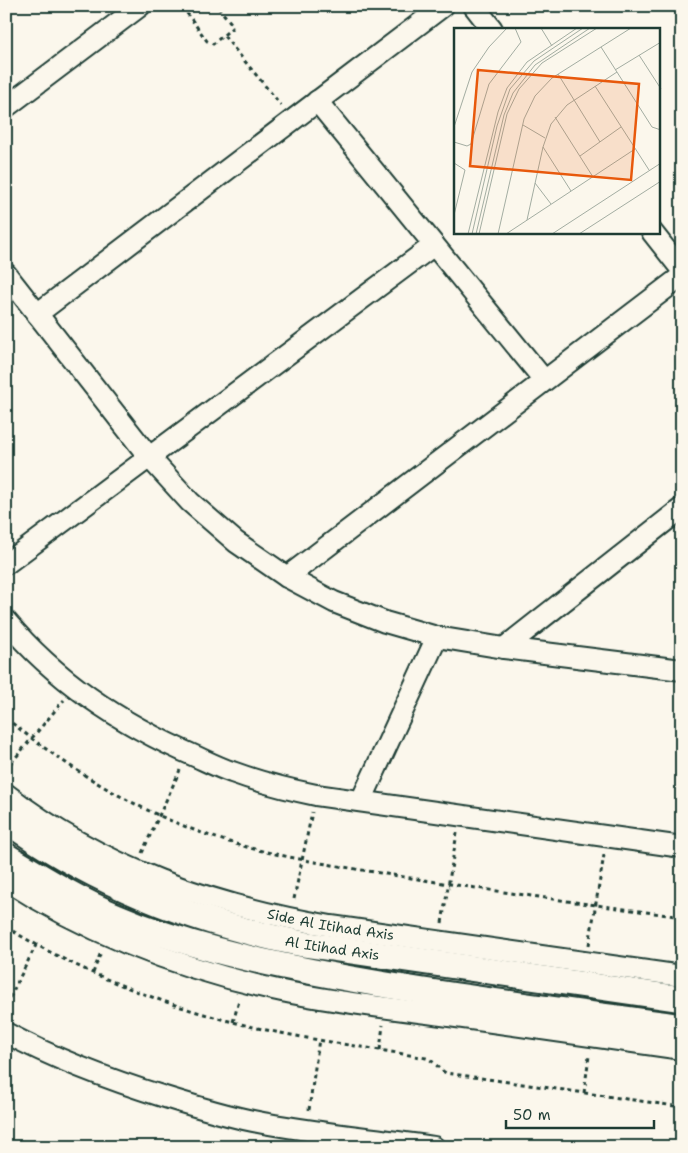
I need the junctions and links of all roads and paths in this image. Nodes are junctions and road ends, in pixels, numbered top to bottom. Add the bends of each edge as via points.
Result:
1 (140, 6) edge
2 (182, 6) edge
3 (217, 6) edge
4 (443, 6) edge
5 (474, 6) edge
6 (491, 28) edge
7 (224, 36) junction
8 (317, 101) junction
9 (6, 107) edge
10 (293, 119) junction
11 (654, 234) edge
12 (434, 245) junction
13 (682, 270) edge
14 (6, 274) edge
15 (682, 276) edge
16 (37, 314) junction
17 (544, 380) junction
18 (149, 457) junction
19 (682, 508) edge
20 (6, 564) edge
21 (287, 577) junction
22 (6, 621) edge
23 (437, 637) junction
24 (504, 648) junction
25 (682, 670) edge
26 (76, 686) junction
27 (6, 718) edge
28 (32, 739) junction
29 (188, 753) junction
30 (6, 769) edge
31 (6, 794) edge
32 (316, 795) junction
33 (361, 801) junction
34 (160, 816) junction
35 (460, 816) junction
36 (6, 820) edge
37 (606, 836) junction
38 (682, 847) edge
39 (6, 856) edge
40 (302, 860) junction
41 (135, 870) junction
42 (6, 880) edge
43 (449, 884) junction
44 (596, 905) junction
45 (682, 918) edge
46 (290, 919) junction
47 (6, 927) edge
48 (439, 941) junction
49 (36, 945) junction
50 (587, 963) junction
51 (682, 976) edge
52 (682, 999) edge
53 (6, 1004) edge
54 (682, 1027) edge
55 (6, 1033) edge
56 (592, 1036) junction
57 (319, 1039) junction
58 (682, 1049) edge
59 (584, 1092) junction
60 (682, 1107) edge
61 (306, 1129) junction
62 (434, 1147) edge

1 - 9 street
2 - 7 path via 210,44
3 - 7 path via 232,26
4 - 8 street
5 - 6 street
7 - 10 path
8 - 10 street
8 - 12 street
10 - 16 street
11 - 13 street
12 - 17 street
12 - 18 street
14 - 16 street
15 - 17 street
16 - 18 street
17 - 21 street
18 - 20 street
18 - 21 street via 216,525
19 - 24 street
21 - 23 street via 334,602 385,622
22 - 26 street via 41,657
23 - 24 street
23 - 33 street
24 - 25 street
26 - 28 path
26 - 29 street via 141,730
27 - 28 path
28 - 30 path
28 - 34 path via 75,770
29 - 32 street via 229,771
29 - 34 path
31 - 41 street, Side Al Itihad Axis via 75,841
32 - 33 street
32 - 40 path
33 - 35 street
34 - 40 path via 248,848
34 - 41 path
35 - 37 street
35 - 43 path
36 - 52 street, Al Itihad Axis via 60,856 98,876 178,911 236,929 303,944
37 - 38 street
37 - 44 path
39 - 54 street, Al Itihad Axis via 116,916 216,951 388,986
40 - 43 path
40 - 46 path
41 - 46 street, Side Al Itihad Axis via 226,904
42 - 56 street via 108,936 198,970 283,991
43 - 44 path
43 - 48 path
44 - 45 path
44 - 50 path
46 - 48 street, Side Al Itihad Axis
47 - 49 path
48 - 50 street, Side Al Itihad Axis
49 - 53 path
49 - 57 path via 110,981 185,1009 262,1029
50 - 51 street, Side Al Itihad Axis
55 - 61 street via 131,1087 213,1112
56 - 58 street
56 - 59 path
57 - 59 path via 426,1058 446,1073
57 - 61 path
59 - 60 path
61 - 62 street

